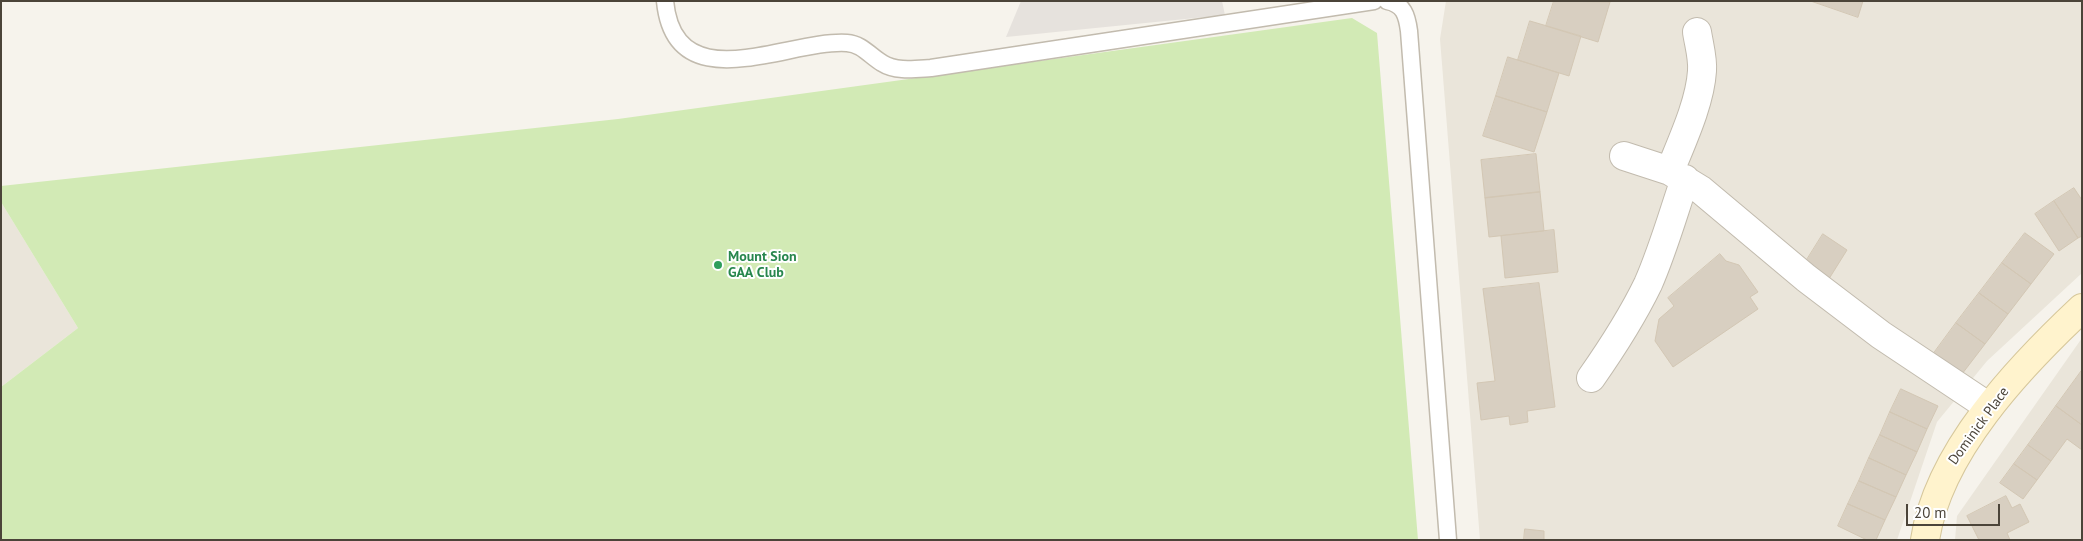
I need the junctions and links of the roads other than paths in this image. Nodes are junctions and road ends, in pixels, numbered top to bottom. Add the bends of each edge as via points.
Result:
1 (665, 1) edge
2 (1374, 1) edge
3 (1395, 3) edge
4 (1697, 32) dead end
5 (1624, 156) dead end
6 (1677, 175) junction
7 (2082, 308) edge
8 (1591, 378) dead end
9 (1989, 407) junction
10 (1448, 540) edge
11 (1925, 540) edge

1 - 2 lane via 674,34 683,46 697,54 716,59 747,59 848,43 889,66 919,69
3 - 10 lane via 1406,14 1409,31
4 - 6 street via 1701,84 1687,126
5 - 6 street
6 - 8 street via 1661,251 1648,284 1615,344
6 - 9 street via 1714,200 1800,273 1874,329
7 - 9 street, Dominick Place
9 - 11 street, Dominick Place via 1947,471 1930,516

